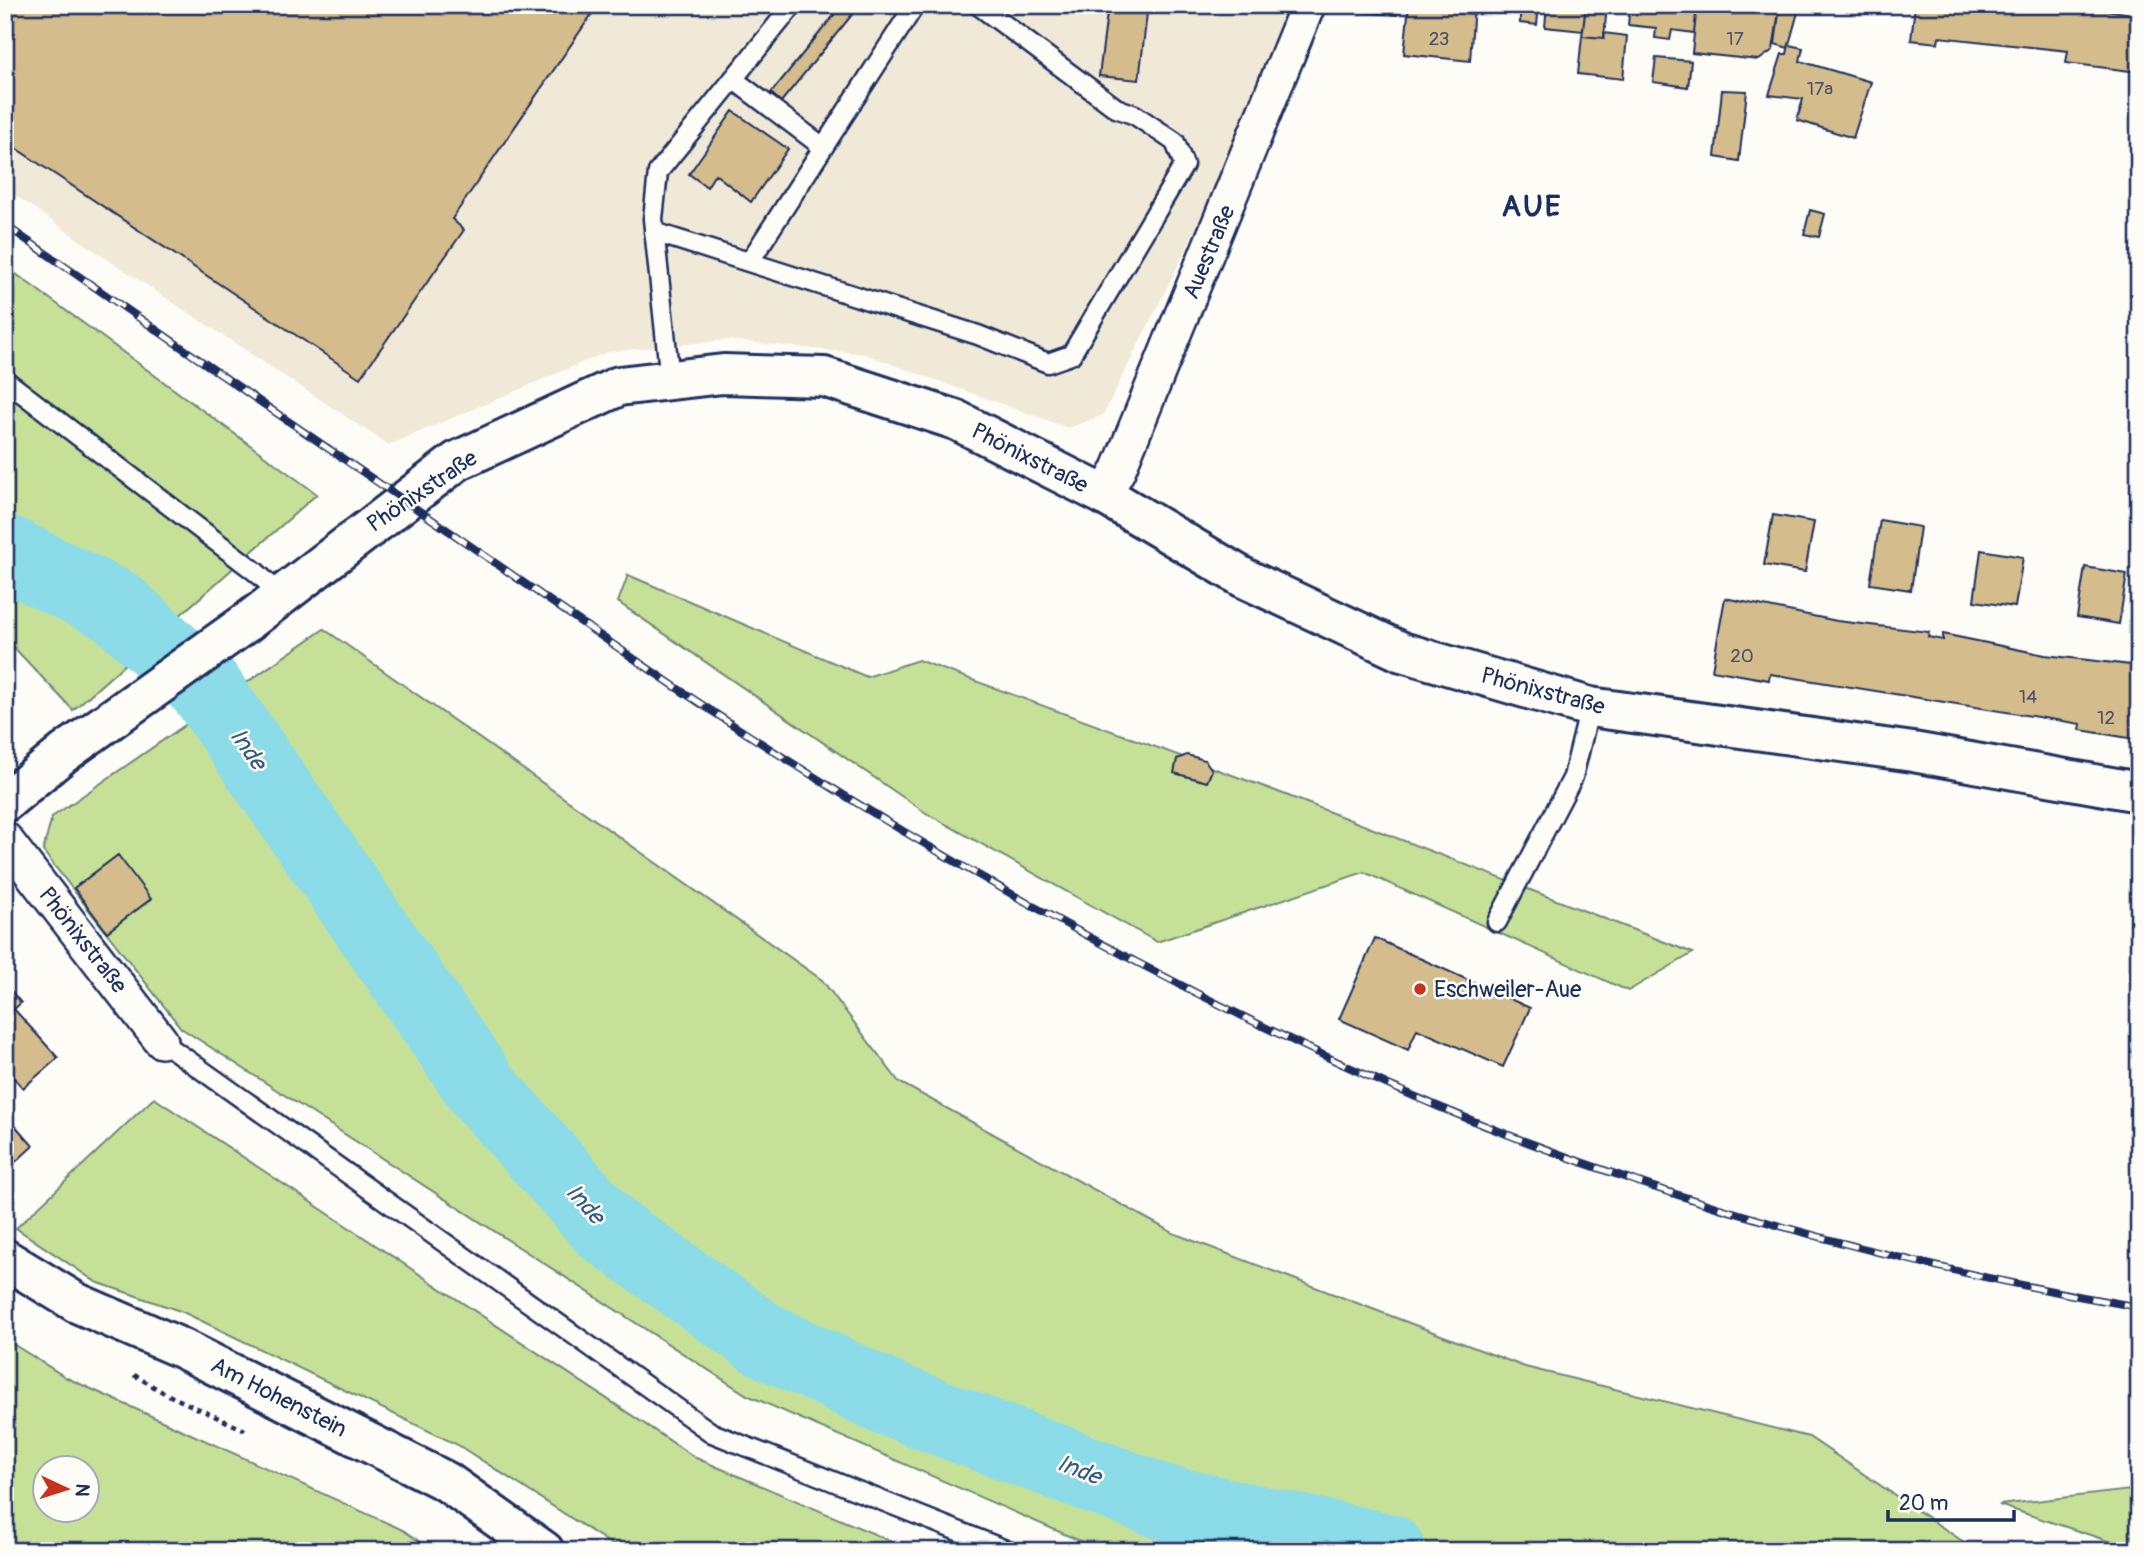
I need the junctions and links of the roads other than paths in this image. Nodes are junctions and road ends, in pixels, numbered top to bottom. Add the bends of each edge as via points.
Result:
1 (793, 5) edge
2 (915, 5) edge
3 (978, 5) edge
4 (1308, 5) edge
5 (733, 79) junction
6 (822, 147) junction
7 (654, 232) junction
8 (750, 261) junction
9 (5, 380) edge
10 (670, 380) junction
11 (1104, 495) junction
12 (281, 595) junction
13 (1590, 707) junction
14 (2139, 792) edge
15 (5, 802) edge
16 (5, 839) edge
17 (1497, 922) dead end
18 (161, 1041) joint
19 (5, 1259) edge
20 (544, 1551) edge
21 (1008, 1551) edge

1 - 5 lane
2 - 6 lane
3 - 8 lane via 1116,108 1175,142 1184,165 1071,355 1048,363 978,335
4 - 11 street, Auestraße via 1240,178
5 - 6 lane
5 - 7 lane via 658,172
6 - 8 lane
7 - 8 lane
7 - 10 lane
9 - 12 lane
10 - 11 main road, Phönixstraße via 723,374 824,377 956,420
10 - 12 main road, Phönixstraße via 620,386 457,461
11 - 13 main road, Phönixstraße via 1244,578 1402,652
12 - 15 main road, Phönixstraße via 64,753
13 - 14 main road, Phönixstraße via 1913,752
13 - 17 lane via 1573,777
16 - 18 street, Phönixstraße
18 - 21 lane via 712,1433
19 - 20 main road, Am Hohenstein via 77,1303 181,1348 447,1482

